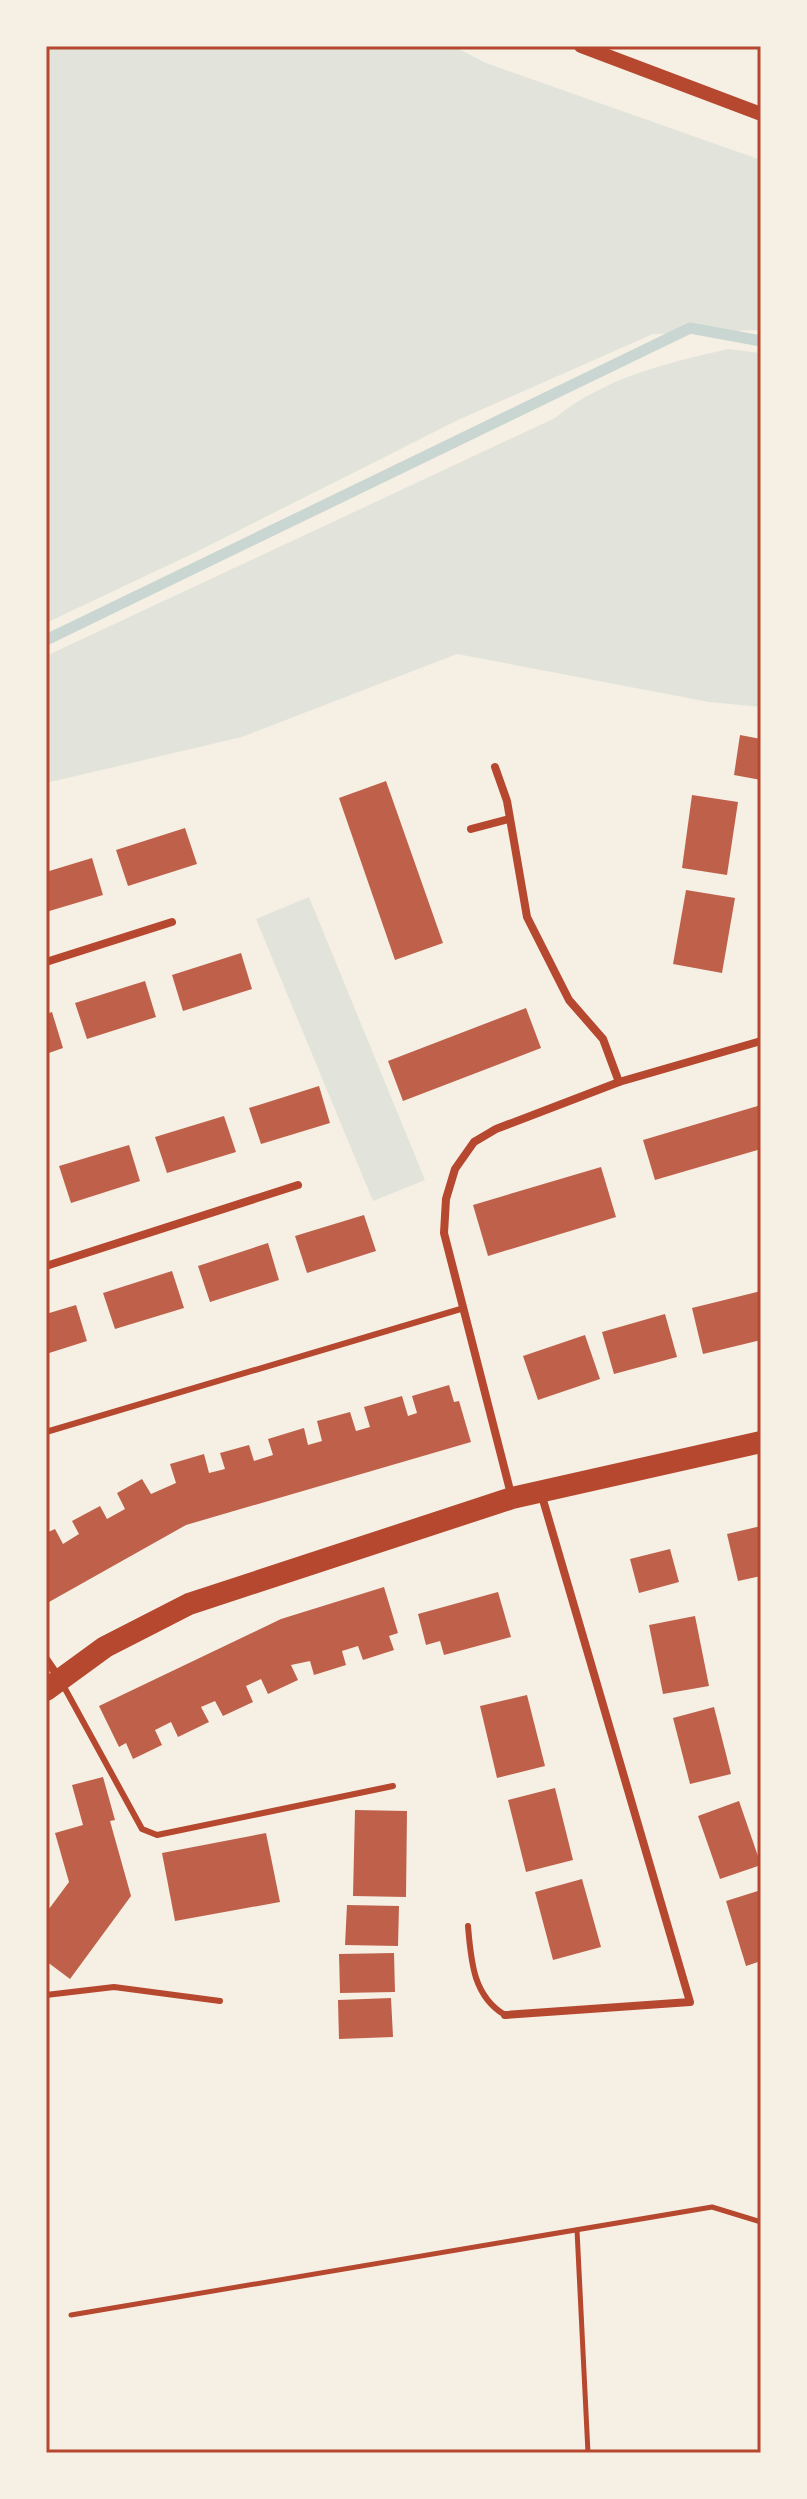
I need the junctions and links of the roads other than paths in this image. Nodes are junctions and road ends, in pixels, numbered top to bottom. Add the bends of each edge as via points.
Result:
1 (581, 46) edge
2 (761, 114) edge
3 (495, 767) dead end
4 (509, 819) junction
5 (471, 829) dead end
6 (172, 922) dead end
7 (46, 962) edge
8 (761, 1041) edge
9 (619, 1082) junction
10 (298, 1185) dead end
11 (46, 1266) edge
12 (464, 1308) junction
13 (46, 1432) edge
14 (761, 1442) edge
15 (541, 1492) junction
16 (512, 1498) junction
17 (46, 1659) edge
18 (53, 1684) edge
19 (393, 1786) dead end
20 (468, 1926) dead end
21 (46, 1995) edge
22 (220, 2001) dead end
23 (505, 2015) joint

1 - 2 street
3 - 4 street
4 - 5 street
4 - 9 street via 527,917 569,1000 603,1039
6 - 7 street
8 - 9 street
9 - 12 street via 496,1129 474,1142 455,1169 444,1233
10 - 11 street
12 - 13 lane
12 - 16 street
14 - 15 highway
15 - 16 highway
15 - 23 street via 690,2002
16 - 18 highway via 189,1604 105,1647
17 - 18 street
18 - 19 lane via 142,1829 157,1835
20 - 23 lane via 479,1989 489,2005
21 - 22 lane via 114,1987

